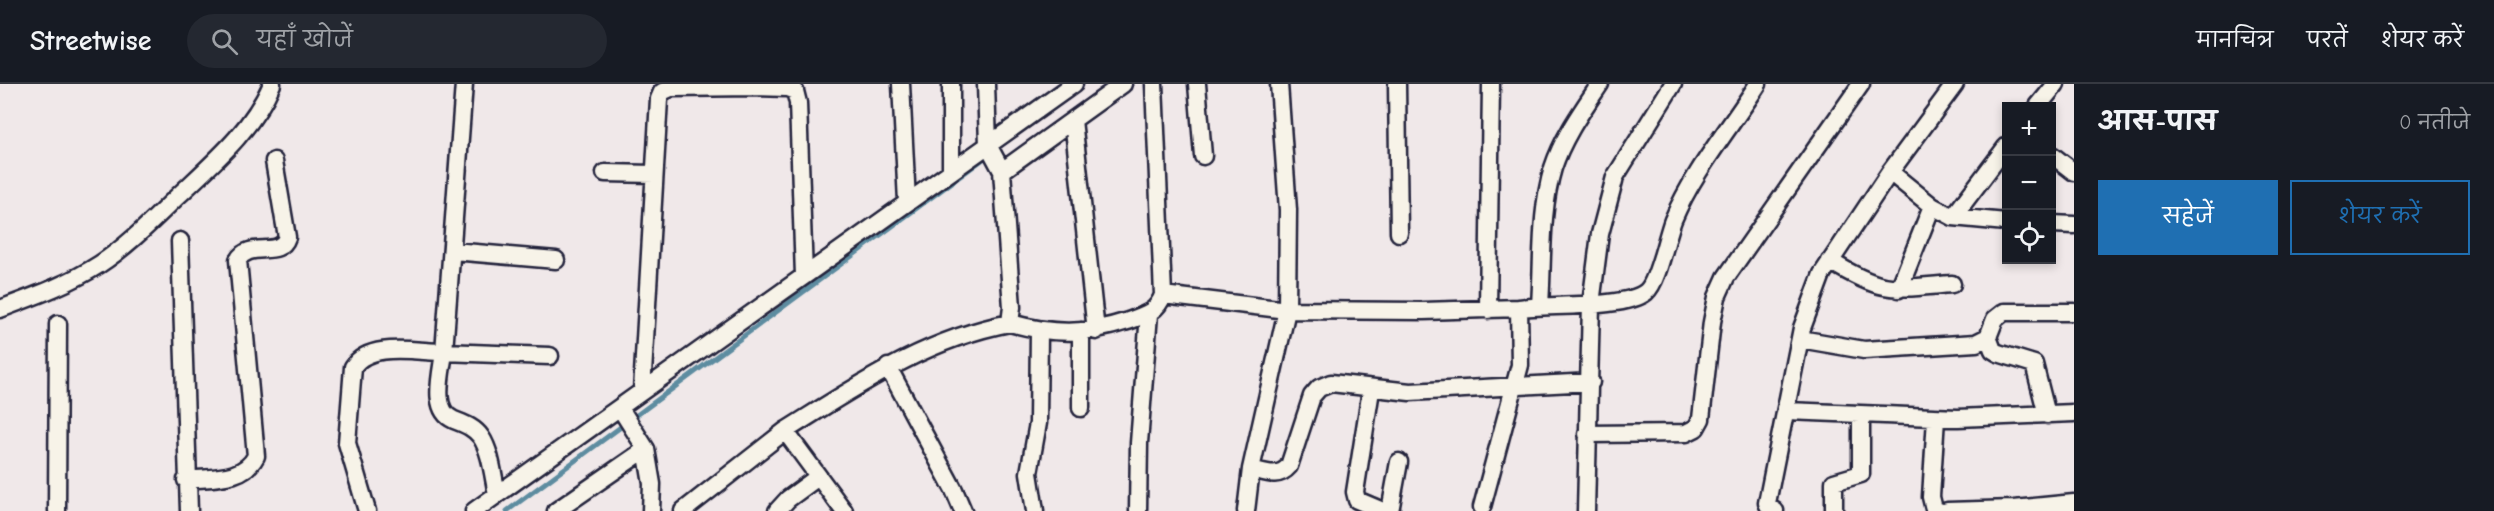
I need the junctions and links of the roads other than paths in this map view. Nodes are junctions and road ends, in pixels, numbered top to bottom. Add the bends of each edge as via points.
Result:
1 (272, 84) edge
2 (464, 84) edge
3 (901, 84) edge
4 (951, 84) edge
5 (986, 84) edge
6 (1074, 84) edge
7 (1123, 84) edge
8 (1154, 84) edge
9 (1197, 84) edge
10 (1279, 84) edge
11 (1397, 84) edge
12 (1491, 84) edge
13 (1600, 84) edge
14 (1673, 84) edge
15 (1758, 84) edge
16 (1861, 84) edge
17 (1955, 84) edge
18 (2056, 84) edge
19 (754, 85) edge
20 (2041, 102) edge
21 (1073, 120) junction
22 (2002, 153) edge
23 (1203, 156) dead end
24 (2053, 156) edge
25 (997, 159) junction
26 (274, 161) dead end
27 (951, 171) junction
28 (1890, 172) junction
29 (2074, 172) edge
30 (605, 173) dead end
31 (654, 174) junction
32 (907, 202) junction
33 (1932, 206) junction
34 (1953, 217) junction
35 (2002, 222) edge
36 (2056, 224) edge
37 (2074, 225) edge
38 (1399, 233) dead end
39 (180, 241) dead end
40 (453, 251) junction
41 (556, 260) dead end
42 (1830, 261) junction
43 (804, 276) junction
44 (1952, 284) dead end
45 (1899, 289) junction
46 (1164, 295) junction
47 (1591, 304) junction
48 (1540, 305) junction
49 (1519, 308) junction
50 (0, 309) edge
51 (1287, 310) junction
52 (1488, 310) junction
53 (2074, 312) edge
54 (1149, 314) junction
55 (1010, 323) junction
56 (58, 324) dead end
57 (1039, 331) junction
58 (1089, 331) junction
59 (1988, 337) junction
60 (1800, 339) junction
61 (444, 352) junction
62 (550, 357) dead end
63 (888, 367) junction
64 (1591, 382) junction
65 (1514, 388) junction
66 (1371, 390) junction
67 (642, 392) junction
68 (1081, 408) dead end
69 (1787, 411) junction
70 (623, 412) junction
71 (2074, 413) edge
72 (1861, 415) junction
73 (2047, 415) junction
74 (1936, 418) junction
75 (785, 431) junction
76 (1587, 434) junction
77 (642, 442) junction
78 (1399, 462) dead end
79 (1251, 469) junction
80 (818, 477) junction
81 (186, 480) junction
82 (497, 494) junction
83 (2074, 503) edge
84 (1482, 507) dead end
85 (57, 511) edge
86 (189, 511) edge
87 (367, 511) edge
88 (474, 511) edge
89 (556, 511) edge
90 (651, 511) edge
91 (683, 511) edge
92 (777, 511) edge
93 (844, 511) edge
94 (963, 511) edge
95 (1035, 511) edge
96 (1138, 511) edge
97 (1246, 511) edge
98 (1383, 511) edge
99 (1390, 511) edge
100 (1586, 511) edge
101 (1775, 511) edge
102 (1834, 511) edge
103 (1939, 511) edge
104 (1947, 511) edge
105 (1965, 511) edge

1 - 50 street via 264,103 238,140 143,230 100,264 66,283
2 - 40 street
3 - 32 street
4 - 27 street
5 - 25 street
6 - 25 street
7 - 21 street
8 - 46 street
9 - 23 street
10 - 51 street via 1288,210
11 - 38 street
12 - 52 street
13 - 48 street via 1566,137 1553,169
14 - 47 street via 1615,177 1600,234
15 - 47 street via 1674,218 1656,280 1646,293 1632,299
16 - 76 street via 1726,277 1717,297 1701,419 1696,428 1686,433
17 - 28 street
18 - 20 street
19 - 31 street via 671,88 662,92
19 - 43 street via 787,88 795,92 798,103
21 - 25 street
21 - 58 street
22 - 34 street
24 - 29 street
25 - 27 street
25 - 55 street via 1012,307
26 - 81 street via 285,244 250,250 238,260 256,456 250,468 240,474
27 - 32 street
28 - 33 street
28 - 42 street
30 - 31 street
31 - 67 street
32 - 43 street
33 - 34 street
33 - 45 street
34 - 35 street
36 - 37 street
39 - 81 street
40 - 41 street
40 - 61 street
42 - 45 street via 1878,287
42 - 60 street via 1811,298
43 - 67 street
44 - 45 street
46 - 51 street
46 - 54 street via 1160,306
47 - 48 street
47 - 64 street
48 - 49 street
49 - 52 street
49 - 65 street via 1520,364
51 - 52 street
51 - 79 street
53 - 59 street via 2004,312 1995,319
54 - 58 street
54 - 96 street
55 - 57 street
55 - 63 street via 973,330
56 - 85 street
57 - 58 street
57 - 95 street via 1038,423 1029,473
58 - 68 street
59 - 60 street via 1976,343 1864,350
59 - 73 street via 1998,353 2034,364
60 - 69 street
61 - 62 street
61 - 82 street via 439,402 450,418 471,426 480,436
61 - 87 street via 372,351 359,357 353,367 347,443
63 - 75 street
63 - 94 street
64 - 65 street
64 - 76 street
65 - 66 street
65 - 84 street
66 - 79 street via 1331,383 1319,388 1312,396 1289,466 1277,475
66 - 98 street via 1355,492 1357,500
67 - 70 street
69 - 72 street
69 - 101 street via 1767,503
70 - 77 street
70 - 82 street
71 - 73 street
72 - 74 street
72 - 102 street via 1861,474 1834,482
73 - 74 street
74 - 103 street via 1931,497 1934,509
75 - 80 street
75 - 91 street
76 - 100 street
77 - 89 street
77 - 90 street via 652,484
78 - 99 street
79 - 97 street
80 - 92 street
80 - 93 street
81 - 86 street
82 - 88 street
83 - 105 street
104 - 105 street

